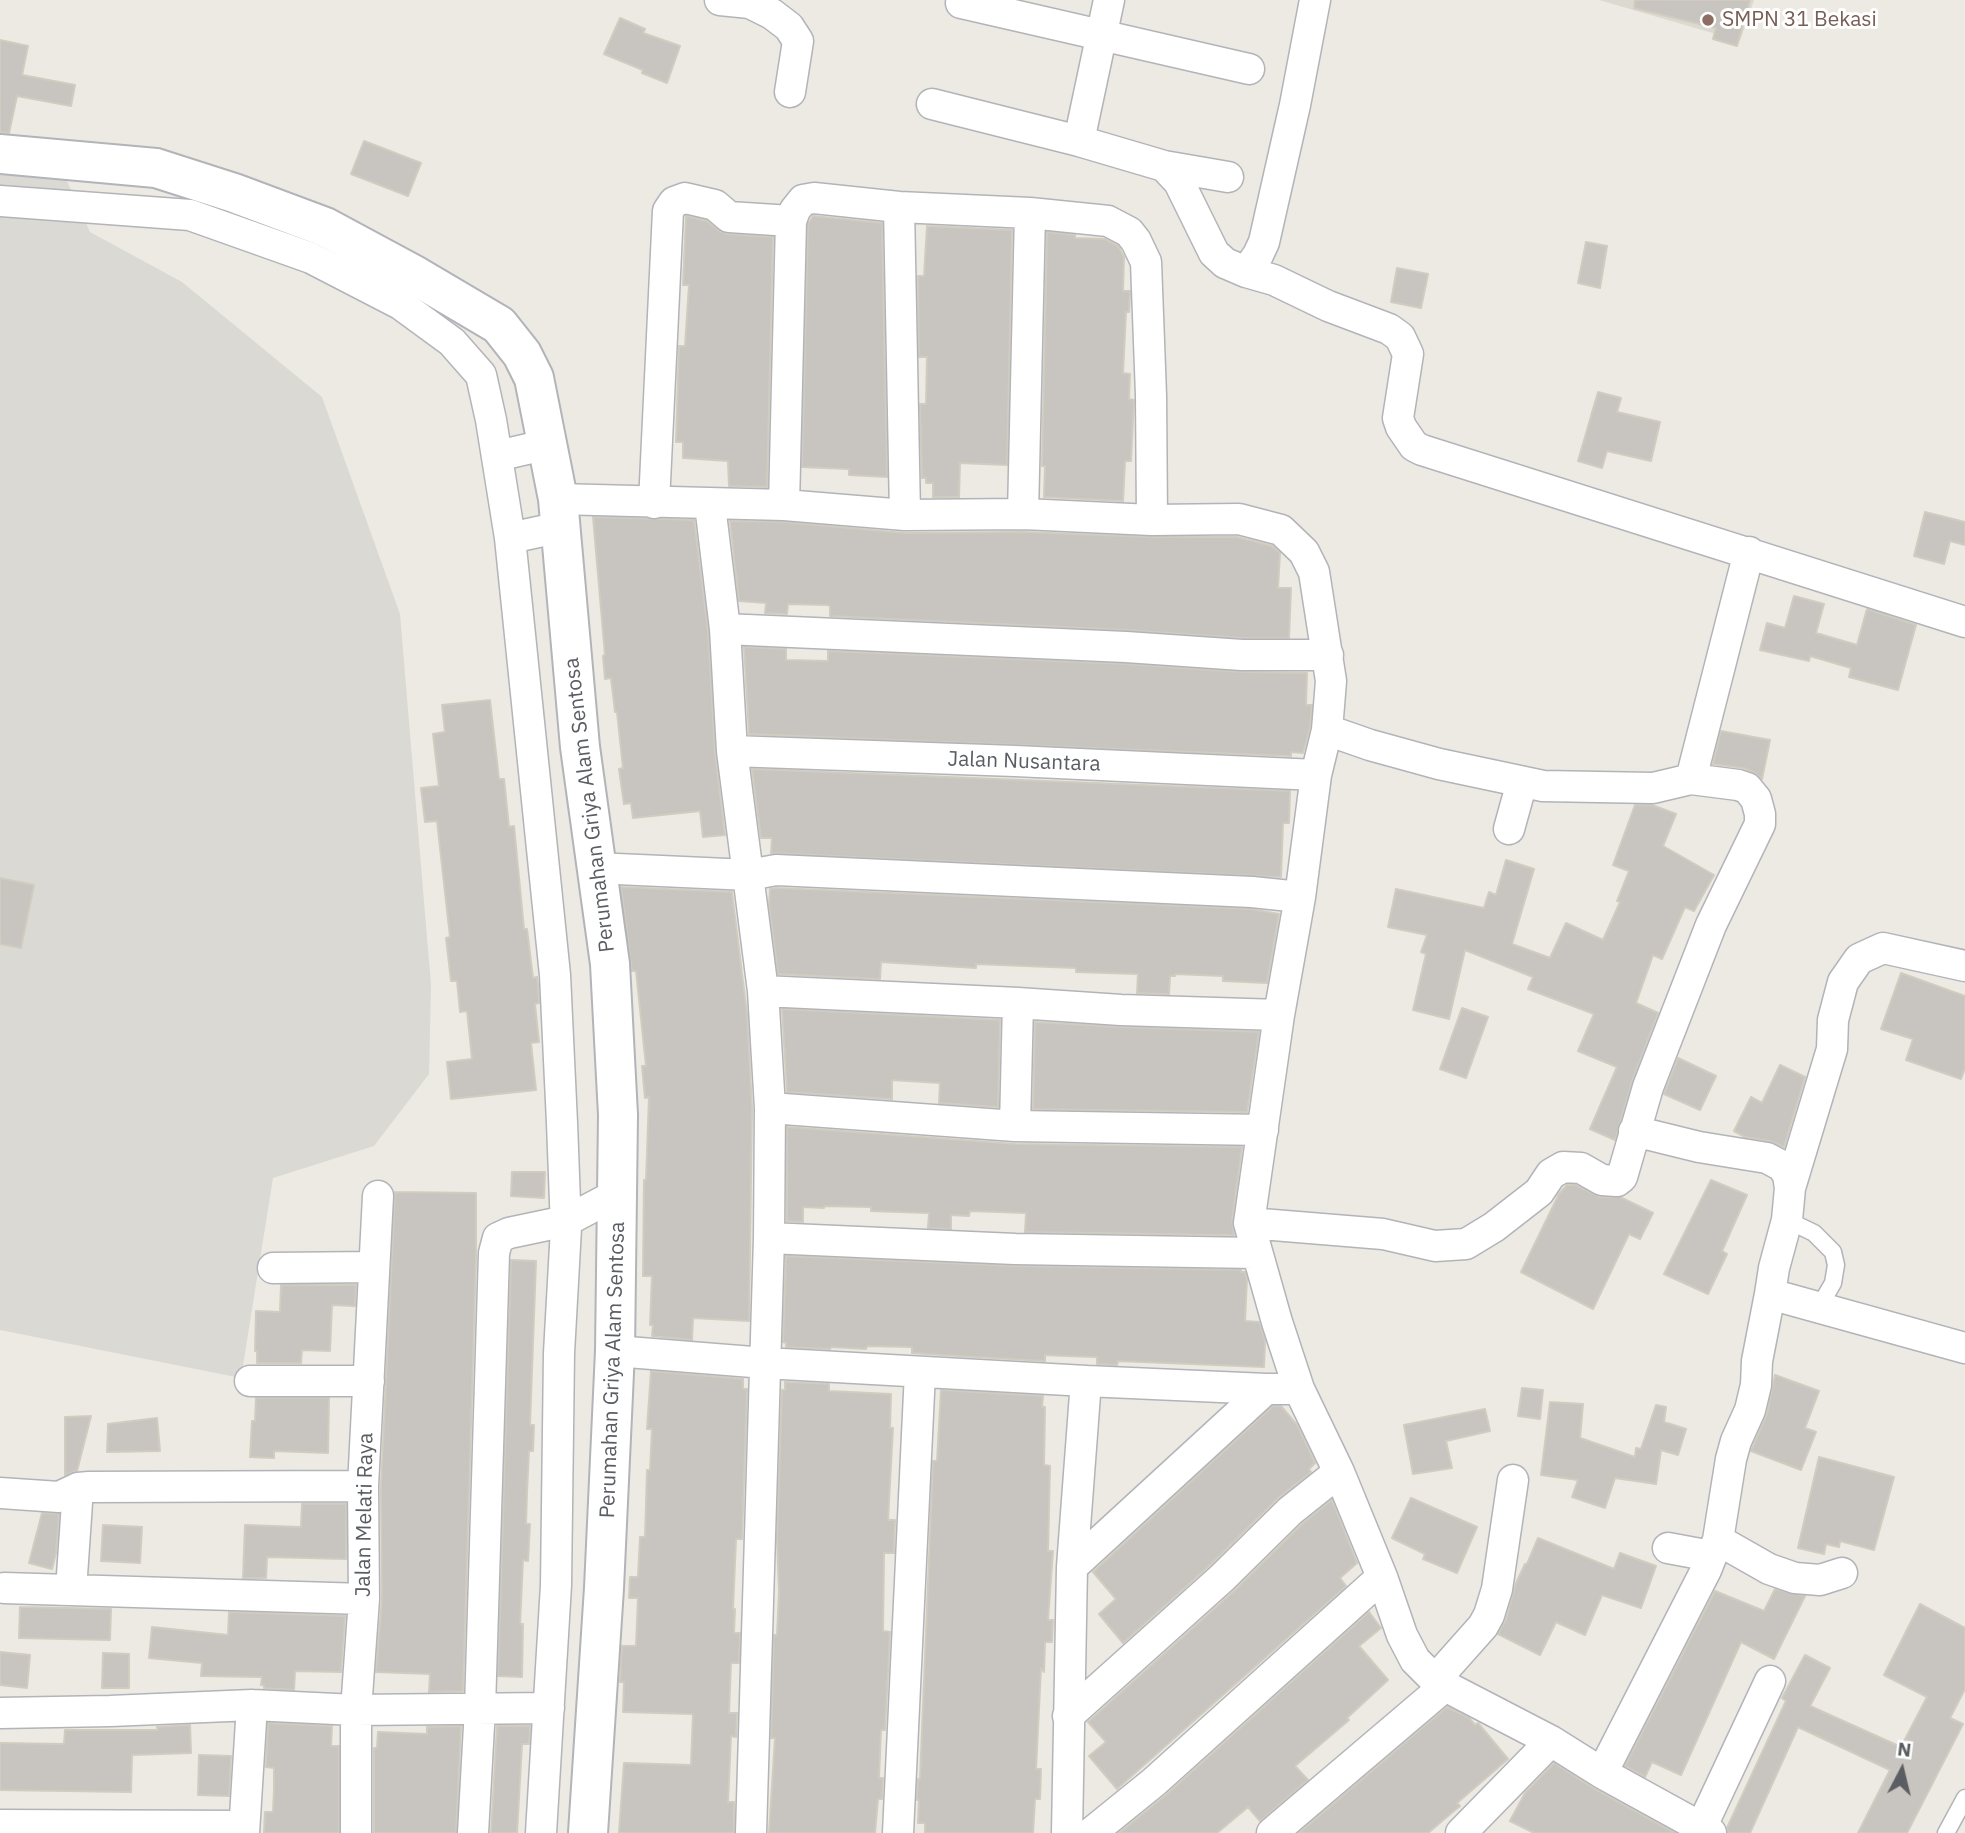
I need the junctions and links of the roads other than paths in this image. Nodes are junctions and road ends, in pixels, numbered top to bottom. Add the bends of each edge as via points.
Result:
1 (720, 0) edge
2 (1109, 0) edge
3 (1315, 0) edge
4 (750, 2) edge
5 (961, 3) dead end
6 (1102, 36) junction
7 (1249, 69) dead end
8 (790, 92) dead end
9 (932, 104) dead end
10 (1079, 141) junction
11 (0, 154) edge
12 (1164, 166) junction
13 (1228, 177) dead end
14 (0, 201) edge
15 (899, 207) junction
16 (1030, 213) junction
17 (791, 221) junction
18 (1246, 272) junction
19 (408, 290) junction
20 (549, 444) junction
21 (497, 456) junction
22 (654, 503) junction
23 (710, 505) junction
24 (784, 505) junction
25 (559, 513) junction
26 (905, 514) junction
27 (1023, 514) junction
28 (1152, 520) junction
29 (510, 538) junction
30 (1749, 552) junction
31 (1965, 622) edge
32 (725, 629) junction
33 (1328, 655) junction
34 (1327, 730) junction
35 (732, 751) junction
36 (1316, 775) junction
37 (1691, 779) junction
38 (1522, 782) junction
39 (1509, 829) dead end
40 (595, 868) junction
41 (749, 875) junction
42 (1300, 897) junction
43 (1965, 966) edge
44 (764, 991) junction
45 (1018, 1003) junction
46 (1279, 1015) junction
47 (770, 1108) junction
48 (1015, 1126) junction
49 (1263, 1130) junction
50 (1634, 1131) junction
51 (1790, 1188) junction
52 (619, 1193) junction
53 (378, 1196) dead end
54 (1787, 1220) junction
55 (566, 1221) junction
56 (1248, 1223) junction
57 (769, 1238) junction
58 (1255, 1253) junction
59 (374, 1266) junction
60 (273, 1268) dead end
61 (1770, 1294) junction
62 (1819, 1307) junction
63 (1965, 1348) edge
64 (615, 1352) junction
65 (765, 1363) junction
66 (920, 1372) junction
67 (250, 1381) dead end
68 (369, 1381) junction
69 (1086, 1381) junction
70 (1266, 1389) junction
71 (1299, 1389) junction
72 (1339, 1472) junction
73 (1513, 1480) dead end
74 (363, 1486) junction
75 (78, 1488) junction
76 (0, 1493) edge
77 (1668, 1548) dead end
78 (1715, 1548) junction
79 (1072, 1567) junction
80 (1842, 1573) dead end
81 (1382, 1577) junction
82 (4, 1588) dead end
83 (71, 1590) junction
84 (364, 1599) junction
85 (1770, 1681) dead end
86 (1440, 1683) junction
87 (252, 1705) junction
88 (549, 1708) junction
89 (480, 1709) junction
90 (356, 1710) junction
91 (0, 1713) edge
92 (1068, 1716) junction
93 (1550, 1741) junction
94 (1602, 1773) junction
95 (1965, 1798) edge
96 (0, 1825) edge
97 (60, 1829) edge
98 (244, 1830) edge
99 (1474, 1830) edge
100 (1706, 1830) edge
101 (356, 1833) edge
102 (472, 1833) edge
103 (541, 1833) edge
104 (588, 1833) edge
105 (751, 1833) edge
106 (898, 1833) edge
107 (1067, 1833) edge
108 (1091, 1833) edge
109 (1272, 1833) edge
110 (1946, 1833) edge

1 - 4 street
2 - 6 street
3 - 18 street via 1264,242
4 - 8 street via 789,27 798,41
5 - 6 street
6 - 7 street
6 - 10 street
9 - 10 street
10 - 12 street
11 - 19 street, Perumahan Griya Alam Sentosa via 156,168 234,193 325,227
12 - 13 street
12 - 18 street via 1180,182 1214,253
14 - 19 street via 190,215
15 - 16 street
15 - 17 street via 814,198 803,200
15 - 26 street
16 - 27 street
16 - 28 street via 1108,221 1129,232 1142,251 1151,395
17 - 22 street via 730,217 715,205 685,198 674,201 668,211
17 - 24 street
18 - 30 street via 1389,328 1400,337 1408,354 1398,418 1414,446
19 - 20 street, Perumahan Griya Alam Sentosa via 499,325 507,333 534,379
19 - 21 street via 481,375
20 - 21 street
20 - 25 street, Perumahan Griya Alam Sentosa
21 - 29 street
22 - 23 street
22 - 25 street
23 - 24 street
23 - 32 street
24 - 26 street
25 - 29 street
25 - 40 street, Perumahan Griya Alam Sentosa
26 - 27 street
27 - 28 street
28 - 33 street via 1240,519 1288,534 1314,572
29 - 55 street via 555,975
30 - 31 street
30 - 37 street
32 - 33 street
32 - 35 street
33 - 34 street
34 - 36 street
34 - 38 street via 1428,761
35 - 36 street, Jalan Nusantara
35 - 41 street
36 - 42 street
37 - 38 street via 1653,788 1569,788
37 - 50 street via 1747,788 1759,807 1760,824 1711,925
38 - 39 street
40 - 41 street
40 - 52 street, Perumahan Griya Alam Sentosa via 610,964
41 - 42 street via 776,870
41 - 44 street
42 - 46 street
43 - 51 street via 1883,948 1859,959 1843,982 1833,1020 1832,1049
44 - 45 street
44 - 47 street
45 - 46 street
45 - 48 street
46 - 49 street
47 - 48 street
47 - 57 street
48 - 49 street
49 - 56 street
50 - 51 street via 1767,1158 1782,1166
50 - 56 street via 1617,1181 1602,1180 1581,1168 1563,1167 1551,1174 1539,1192 1466,1244 1436,1246 1383,1234
51 - 54 street
52 - 55 street
52 - 64 street, Perumahan Griya Alam Sentosa
53 - 59 street, Jalan Melati Raya
54 - 61 street
54 - 62 lane via 1814,1233 1833,1252 1833,1283
55 - 88 street
55 - 89 street via 509,1233 498,1238 494,1253
56 - 58 street
57 - 58 street
57 - 65 street
58 - 71 street
59 - 60 street
59 - 68 street, Jalan Melati Raya
61 - 62 street
61 - 78 street via 1756,1385 1731,1459
62 - 63 street
64 - 65 street
64 - 104 street, Perumahan Griya Alam Sentosa
65 - 66 street
65 - 105 street
66 - 69 street
66 - 106 street
67 - 68 street
68 - 74 street, Jalan Melati Raya
69 - 70 street
69 - 79 street
70 - 71 street
70 - 79 street
71 - 72 street
72 - 81 street
72 - 92 street via 1290,1511
73 - 86 street via 1489,1615
74 - 75 street
74 - 84 street, Jalan Melati Raya
75 - 76 street via 59,1497
75 - 83 street
77 - 78 street
78 - 80 street via 1795,1578 1820,1580
78 - 94 street
79 - 92 street
81 - 86 street via 1415,1660
81 - 108 street
82 - 83 street
83 - 84 street
84 - 90 street, Jalan Melati Raya
85 - 100 street
86 - 93 street
86 - 109 street
87 - 90 street
87 - 91 street
87 - 98 street
88 - 89 street
88 - 103 street
89 - 90 street
89 - 102 street
90 - 101 street, Jalan Melati Raya
92 - 107 street
93 - 94 street
93 - 99 street
94 - 100 street
95 - 110 lane
96 - 97 street
97 - 98 street

